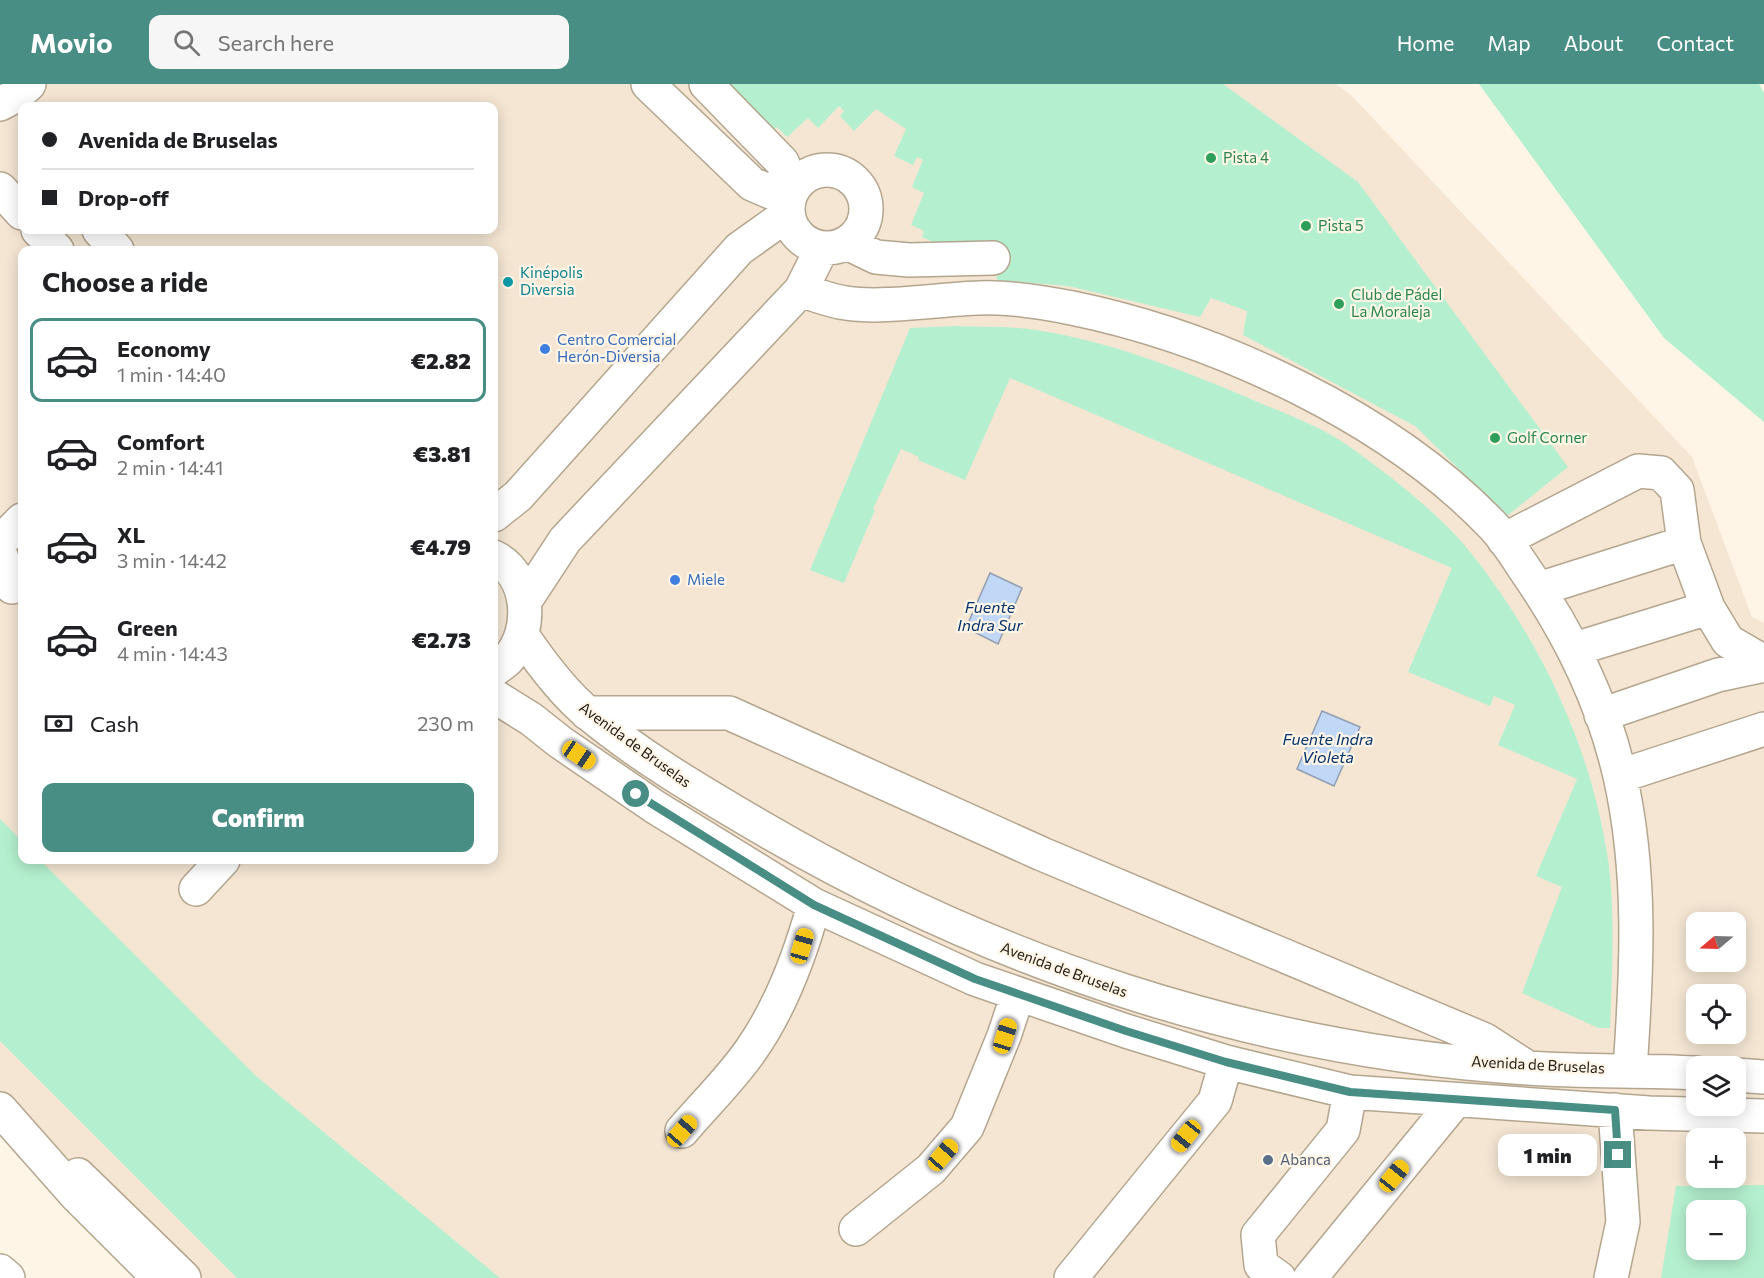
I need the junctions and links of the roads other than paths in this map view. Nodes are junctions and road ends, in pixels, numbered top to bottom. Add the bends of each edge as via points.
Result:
1 (29, 84) edge
2 (45, 84) edge
3 (648, 84) edge
4 (706, 84) edge
5 (44, 102) edge
6 (0, 104) edge
7 (0, 189) edge
8 (790, 201) junction
9 (18, 209) edge
10 (42, 234) edge
11 (103, 234) edge
12 (53, 246) edge
13 (113, 246) edge
14 (835, 246) junction
15 (993, 258) dead end
16 (801, 290) junction
17 (498, 512) edge
18 (18, 524) edge
19 (1499, 533) junction
20 (0, 542) edge
21 (1684, 543) junction
22 (0, 553) edge
23 (498, 561) edge
24 (12, 587) dead end
25 (1539, 589) junction
26 (525, 601) junction
27 (1708, 608) junction
28 (522, 635) junction
29 (1575, 649) junction
30 (1764, 664) edge
31 (498, 667) edge
32 (498, 698) edge
33 (587, 713) junction
34 (1601, 715) junction
35 (1764, 729) edge
36 (1620, 776) junction
37 (220, 864) edge
38 (196, 889) dead end
39 (814, 905) junction
40 (1018, 993) junction
41 (1226, 1062) junction
42 (1529, 1068) junction
43 (1630, 1069) junction
44 (1686, 1072) edge
45 (1746, 1076) edge
46 (1764, 1077) edge
47 (1350, 1092) junction
48 (1456, 1100) junction
49 (1615, 1110) junction
50 (6, 1115) edge
51 (1764, 1116) edge
52 (682, 1131) dead end
53 (856, 1229) dead end
54 (0, 1271) edge
55 (8, 1278) edge
56 (159, 1278) edge
57 (184, 1278) edge
58 (1071, 1278) edge
59 (1279, 1278) edge
60 (1310, 1278) edge
61 (1611, 1278) edge

1 - 6 main road
2 - 5 main road
3 - 8 main road via 752,184
4 - 8 main road via 782,162
7 - 9 main road
8 - 14 main road via 791,226 799,237
8 - 14 main road via 813,172 838,172 858,187 866,211 857,234
8 - 17 main road via 740,249 518,496
10 - 12 main road
11 - 13 main road
14 - 15 main road via 876,257 909,260
14 - 16 main road
16 - 19 main road via 847,304 995,298 1071,308 1165,332 1300,387 1378,432 1437,475
16 - 26 main road via 565,540
18 - 20 main road
19 - 21 main road via 1638,471 1661,473 1677,490
19 - 25 main road
21 - 25 main road
21 - 27 main road
22 - 24 main road
23 - 26 main road via 516,578
25 - 29 main road
26 - 28 main road
27 - 29 main road
27 - 30 main road via 1728,641
28 - 31 main road via 509,658
28 - 33 main road, Avenida de Bruselas
29 - 34 main road
30 - 34 main road via 1718,675
32 - 39 main road via 655,807
33 - 42 main road via 729,713 1042,854 1485,1040
33 - 42 main road, Avenida de Bruselas via 674,776 833,869 990,943 1057,969 1230,1023 1355,1047
34 - 36 main road
35 - 36 main road
36 - 43 main road via 1637,894
37 - 38 main road
39 - 40 main road via 975,979
39 - 52 main road via 802,946 776,1007 751,1051
40 - 41 main road
40 - 53 main road via 1005,1036 967,1127 931,1169
41 - 47 main road
41 - 58 main road via 1215,1101
42 - 43 main road, Avenida de Bruselas
43 - 44 main road, Avenida de Bruselas
45 - 46 main road
47 - 48 main road
47 - 59 main road via 1343,1130 1258,1235 1262,1265
48 - 49 main road
48 - 60 main road
49 - 51 main road
49 - 61 main road via 1623,1222
50 - 56 main road via 76,1195
50 - 57 main road via 85,1181
54 - 55 main road

